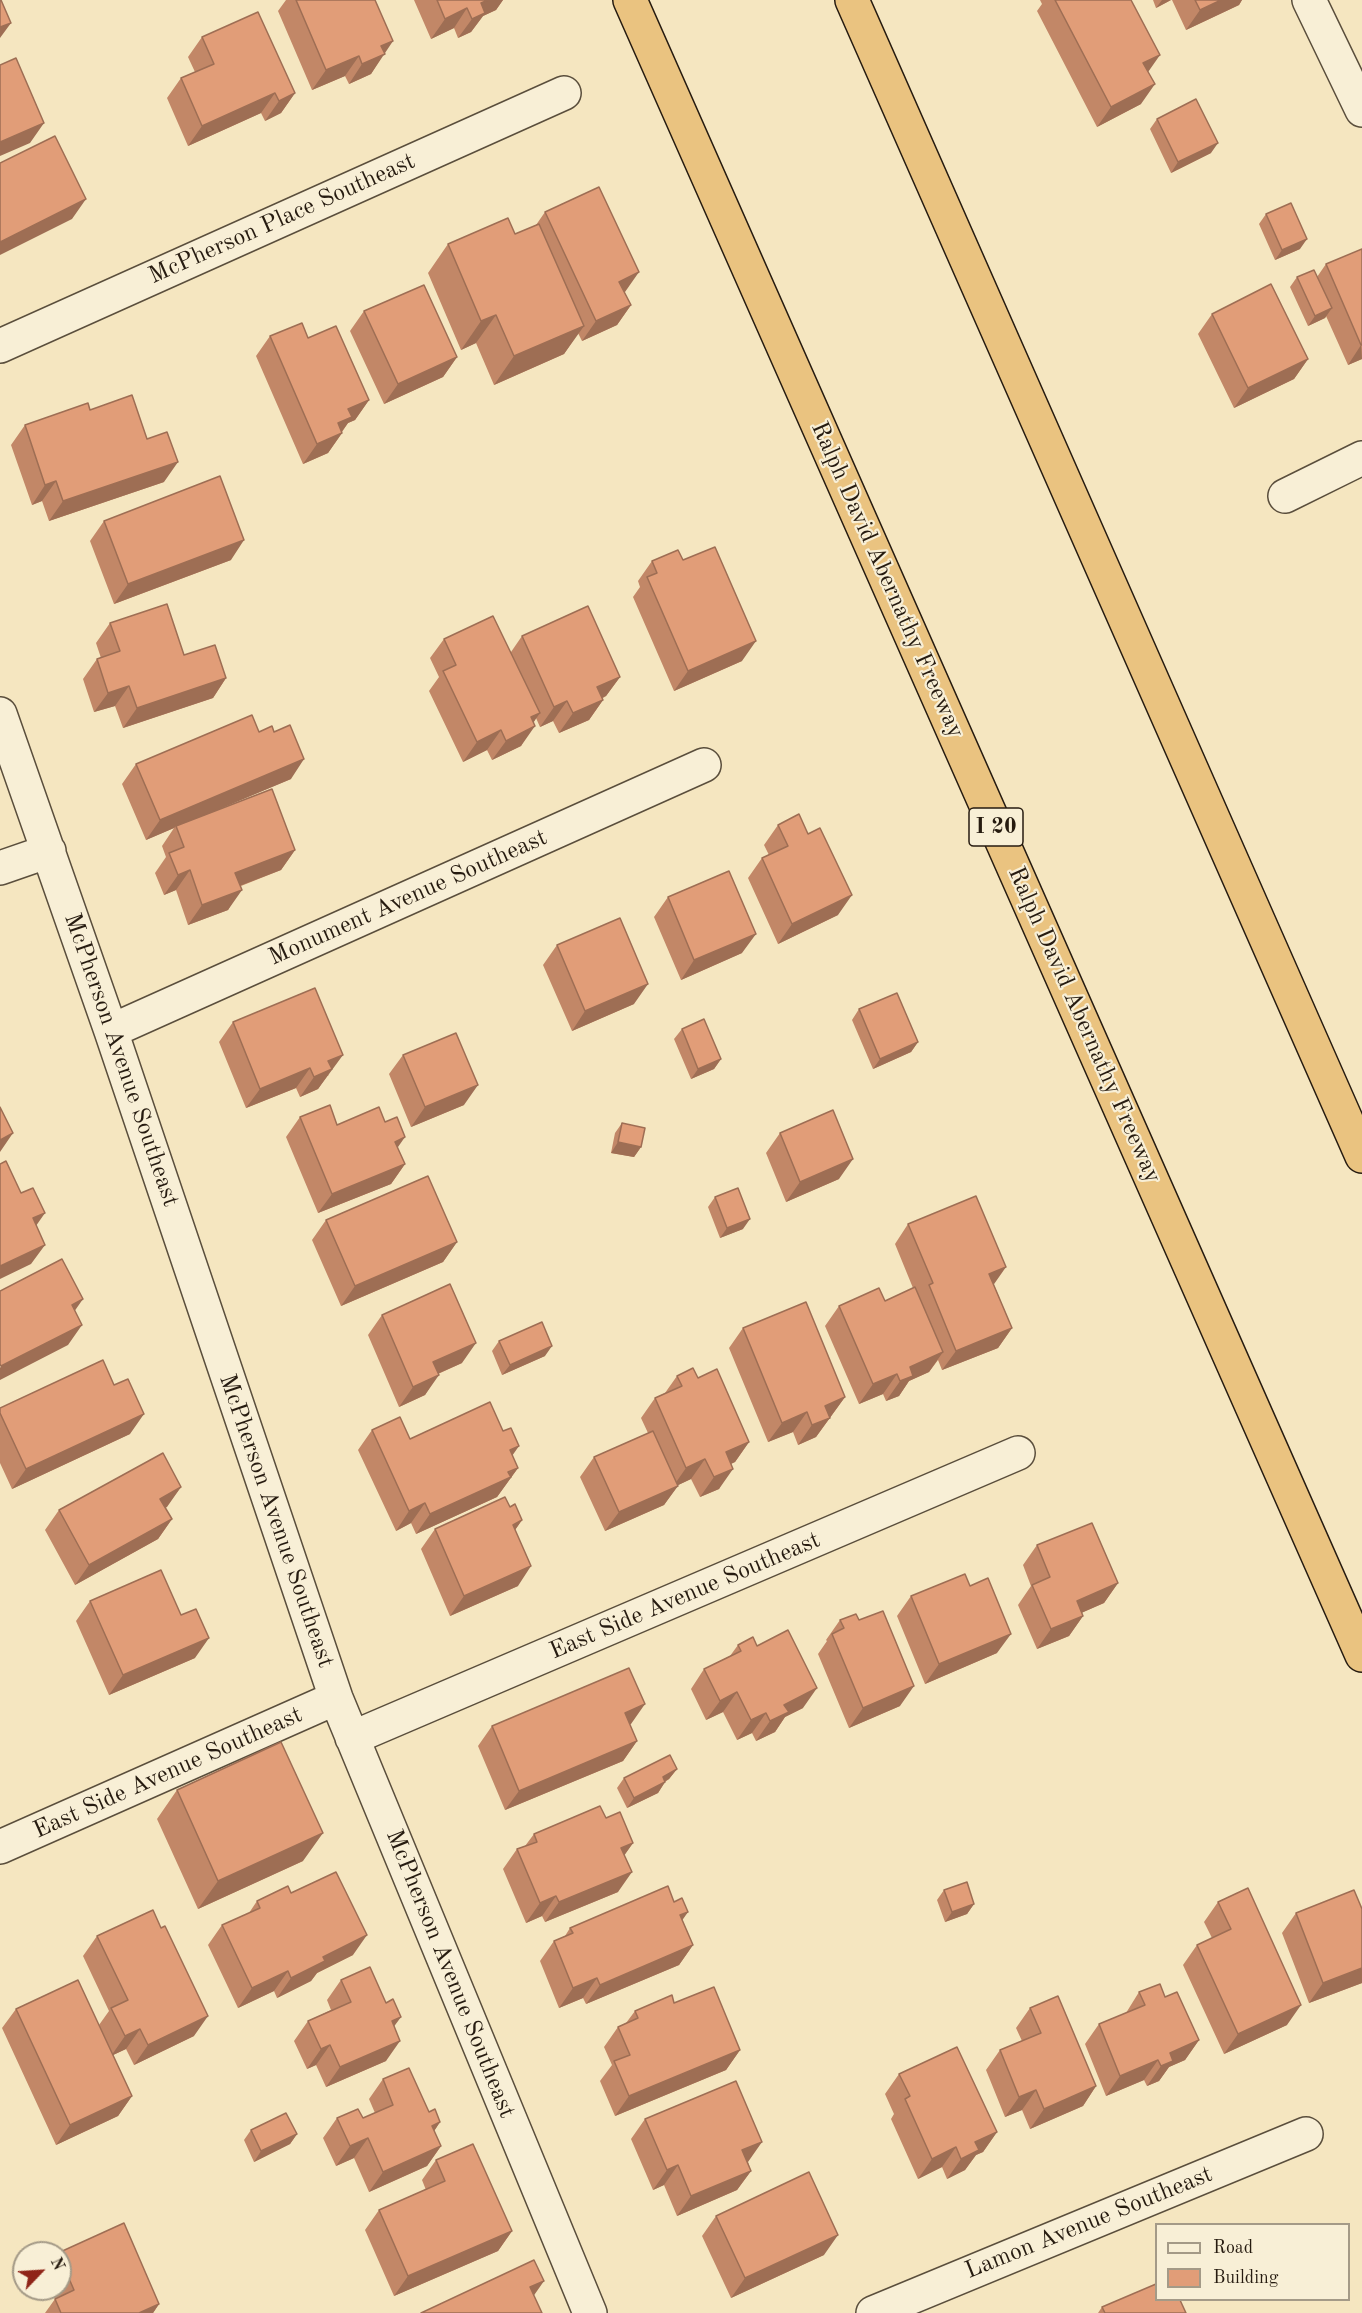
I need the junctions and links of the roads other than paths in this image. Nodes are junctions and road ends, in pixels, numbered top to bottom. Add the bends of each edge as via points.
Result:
1 (630, 0) edge
2 (852, 0) edge
3 (1309, 0) edge
4 (564, 93) dead end
5 (1362, 110) edge
6 (0, 346) edge
7 (1362, 458) edge
8 (1285, 496) dead end
9 (3, 729) edge
10 (704, 765) dead end
11 (49, 851) junction
12 (0, 868) edge
13 (111, 1031) junction
14 (1362, 1156) edge
15 (1017, 1454) dead end
16 (1362, 1655) edge
17 (336, 1698) junction
18 (352, 1738) junction
19 (0, 1847) edge
20 (1306, 2134) dead end
21 (590, 2313) edge
22 (873, 2313) edge

1 - 16 highway, Ralph David Abernathy Freeway / I 20
2 - 14 highway
3 - 5 street
4 - 6 street, McPherson Place Southeast
7 - 8 street
9 - 11 street, McPherson Avenue Southeast
10 - 13 street, Monument Avenue Southeast
11 - 12 street
11 - 13 street, McPherson Avenue Southeast
13 - 17 street, McPherson Avenue Southeast
15 - 18 street, East Side Avenue Southeast
17 - 18 street, McPherson Avenue Southeast
17 - 19 street, East Side Avenue Southeast
18 - 21 street, McPherson Avenue Southeast
20 - 22 street, Lamon Avenue Southeast

